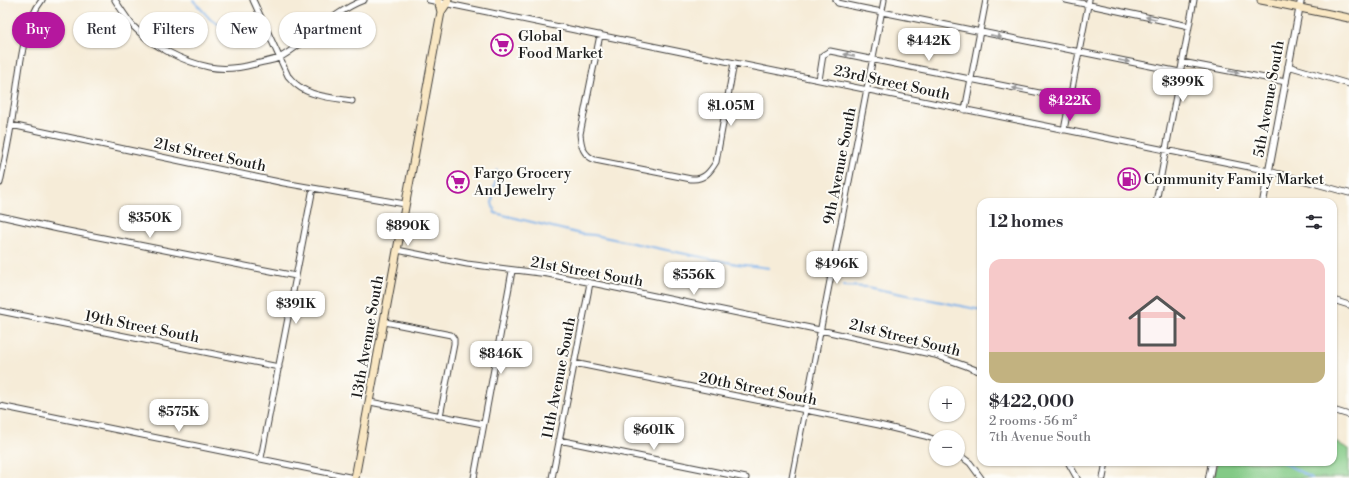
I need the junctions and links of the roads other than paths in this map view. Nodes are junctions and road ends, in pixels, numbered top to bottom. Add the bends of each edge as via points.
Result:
1 (42, 0) edge
2 (115, 0) edge
3 (253, 0) edge
4 (364, 0) edge
5 (429, 0) edge
6 (836, 0) edge
7 (884, 0) edge
8 (986, 0) edge
9 (1066, 0) edge
10 (1194, 0) edge
11 (1261, 0) edge
12 (437, 1) edge
13 (448, 2) edge
14 (1089, 2) edge
15 (1300, 4) edge
16 (441, 12) junction
17 (882, 12) junction
18 (1349, 18) edge
19 (1189, 26) junction
20 (980, 33) junction
21 (600, 35) junction
22 (1079, 52) junction
23 (279, 58) junction
24 (873, 60) junction
25 (1182, 62) junction
26 (734, 63) junction
27 (1288, 66) junction
28 (1180, 72) junction
29 (971, 79) junction
30 (819, 80) junction
31 (1286, 82) junction
32 (1349, 84) edge
33 (867, 90) junction
34 (1070, 99) junction
35 (352, 101) dead end
36 (965, 110) junction
37 (11, 125) junction
38 (1064, 130) junction
39 (1165, 151) junction
40 (1269, 171) junction
41 (0, 183) edge
42 (313, 188) junction
43 (1349, 194) edge
44 (1157, 198) edge
45 (1264, 198) edge
46 (405, 204) junction
47 (0, 216) edge
48 (397, 250) junction
49 (512, 271) junction
50 (296, 276) junction
51 (590, 283) junction
52 (1337, 301) edge
53 (1349, 305) edge
54 (0, 311) edge
55 (385, 322) junction
56 (820, 330) junction
57 (574, 363) junction
58 (279, 368) junction
59 (977, 370) edge
60 (370, 402) junction
61 (0, 406) edge
62 (805, 410) junction
63 (1337, 411) edge
64 (1349, 415) edge
65 (440, 416) junction
66 (483, 424) junction
67 (929, 437) edge
68 (559, 440) junction
69 (262, 458) junction
70 (965, 459) edge
71 (1070, 466) edge
72 (1105, 466) edge
73 (1211, 466) edge
74 (354, 478) edge
75 (474, 478) edge
76 (552, 478) edge
77 (746, 478) edge
78 (792, 478) edge
79 (982, 478) edge
80 (1077, 478) edge
81 (1103, 478) edge
82 (1209, 478) edge

1 - 37 street via 33,14 24,42
2 - 23 street via 134,27 147,40 182,58 209,67 230,68
3 - 23 street
4 - 23 street via 341,11
5 - 12 street, 23rd Street South
6 - 17 street via 838,3
7 - 17 street, 9th Avenue South
8 - 20 street
9 - 14 street
10 - 19 street
11 - 15 main road
12 - 13 street, 23rd Street South
12 - 16 main road
13 - 16 main road, 13th Avenue South
13 - 21 street, 23rd Street South
19 -> 14 street
14 - 22 street
15 - 18 main road
15 - 27 street, 5th Avenue South
16 - 46 main road, 13th Avenue South
17 - 20 street
17 - 24 street, 9th Avenue South
19 - 25 street
20 -> 22 street
20 - 29 street
21 - 26 street, 23rd Street South
21 - 26 street via 580,134 581,146 586,154 595,160 631,168 696,180 708,173 716,162
22 -> 28 street
22 - 34 street
23 - 35 street via 288,76 306,91
24 - 29 street
24 -> 30 street via 830,51 823,55
24 - 33 street, 9th Avenue South
25 - 28 street
25 -> 31 street
26 - 30 street, 23rd Street South
27 - 31 street, 5th Avenue South
27 - 32 street
28 - 39 street
34 -> 29 street
29 - 36 street
30 - 33 street, 23rd Street South
31 - 40 street, 5th Avenue South
33 - 36 street, 23rd Street South
33 - 56 street, 9th Avenue South
34 - 38 street
36 - 38 street, 23rd Street South
37 - 41 street
37 - 42 street, 21st Street South
38 - 39 street, 23rd Street South
39 - 40 street, 23rd Street South
39 - 44 street
40 - 43 street, 23rd Street South
40 - 45 street, 5th Avenue South
42 - 46 street, 21st Street South
42 - 50 street
46 - 48 main road, 13th Avenue South
47 - 50 street
48 - 49 street, 21st Street South
48 - 55 main road, 13th Avenue South
49 - 51 street, 21st Street South via 548,274
49 - 66 street
50 - 58 street
51 - 56 street, 21st Street South
51 - 57 street, 11th Avenue South
52 - 53 street
54 - 58 street, 19th Street South
55 - 60 main road, 13th Avenue South
55 - 65 street via 451,335 454,339
56 - 59 street, 21st Street South via 935,354
56 - 62 street, 9th Avenue South
57 - 62 street, 20th Street South
57 - 68 street, 11th Avenue South
58 - 69 street
60 - 65 street
60 - 74 main road, 13th Avenue South
61 - 69 street
62 - 67 street, 20th Street South
62 - 78 street, 9th Avenue South
63 - 64 street
65 - 66 street
66 - 75 street
68 - 76 street, 11th Avenue South
68 - 77 street
69 - 74 street
70 - 79 street
71 - 80 street
72 - 81 street
73 - 82 street

